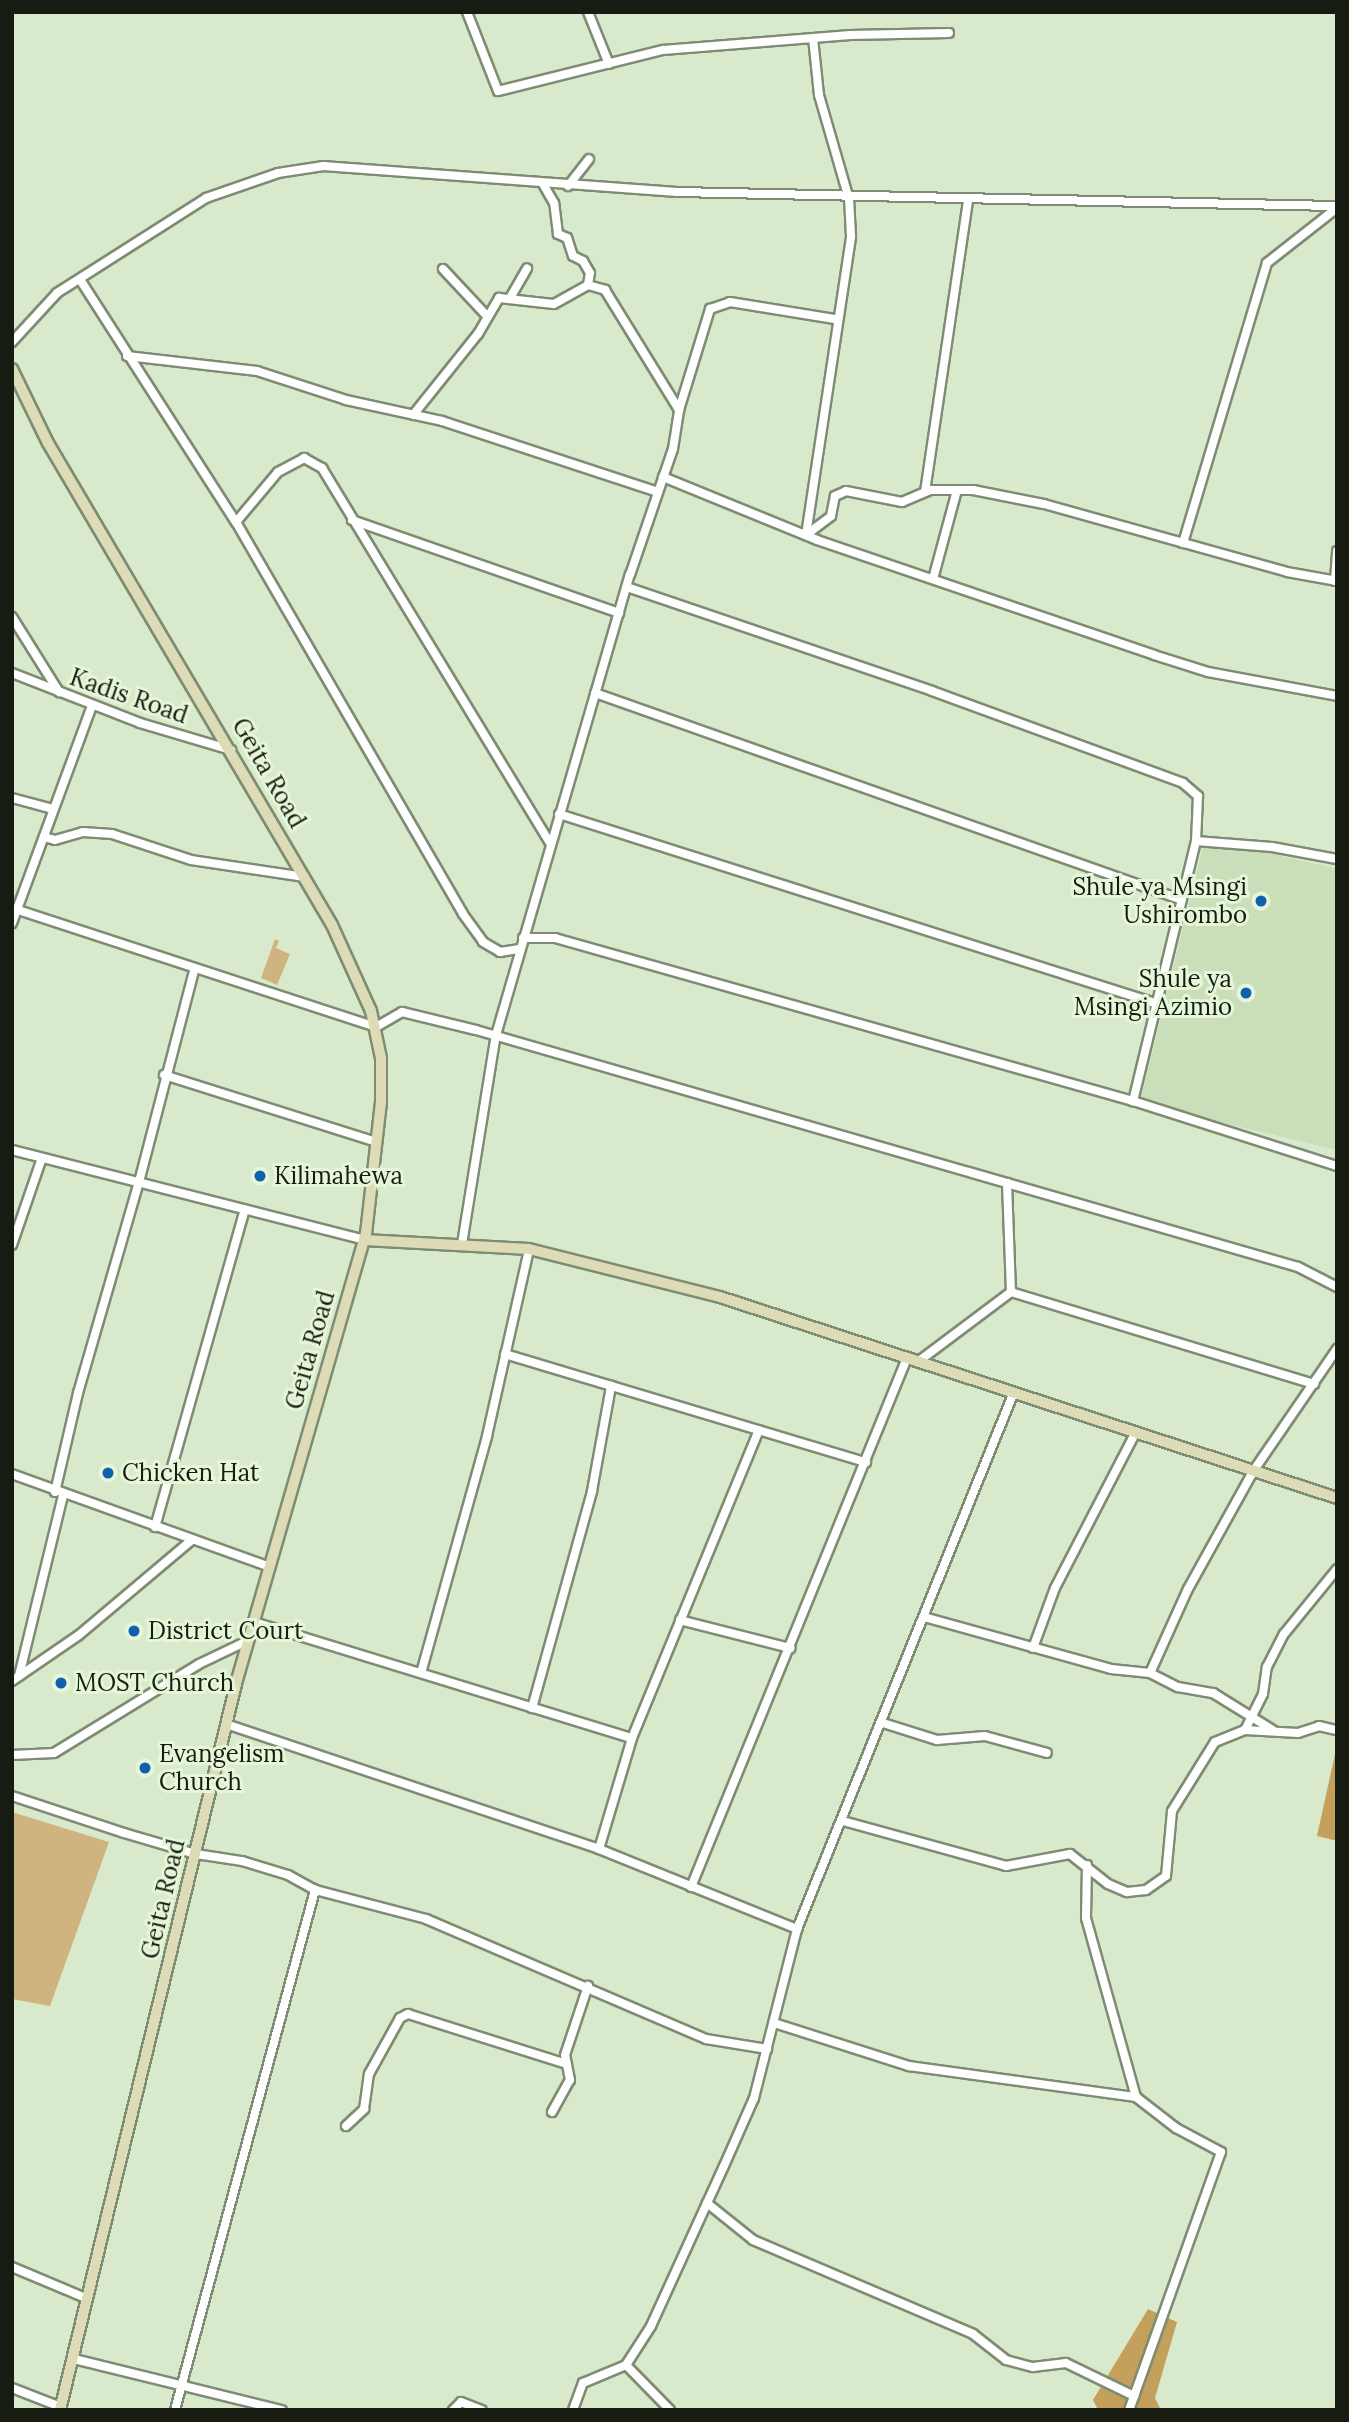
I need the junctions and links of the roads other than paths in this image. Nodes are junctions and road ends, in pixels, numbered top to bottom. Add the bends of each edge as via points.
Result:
1 (467, 12) edge
2 (588, 12) edge
3 (949, 33) dead end
4 (813, 38) junction
5 (609, 64) junction
6 (589, 159) dead end
7 (543, 184) junction
8 (568, 186) junction
9 (849, 199) junction
10 (968, 201) junction
11 (1337, 207) edge
12 (527, 268) dead end
13 (443, 269) dead end
14 (81, 281) junction
15 (588, 285) junction
16 (510, 298) junction
17 (486, 315) junction
18 (835, 319) junction
19 (12, 342) edge
20 (127, 356) junction
21 (12, 369) edge
22 (679, 410) junction
23 (413, 415) junction
24 (663, 477) junction
25 (957, 490) junction
26 (658, 492) junction
27 (925, 492) junction
28 (352, 520) junction
29 (236, 522) junction
30 (806, 535) junction
31 (1182, 543) junction
32 (1337, 551) edge
33 (933, 579) junction
34 (1336, 581) edge
35 (627, 587) junction
36 (619, 613) junction
37 (12, 617) edge
38 (12, 673) edge
39 (59, 692) junction
40 (596, 693) junction
41 (1337, 696) edge
42 (92, 705) junction
43 (233, 751) junction
44 (12, 798) edge
45 (53, 809) junction
46 (559, 814) junction
47 (44, 837) junction
48 (1195, 841) junction
49 (551, 844) junction
50 (1337, 859) edge
51 (305, 877) junction
52 (1182, 900) junction
53 (15, 909) edge
54 (12, 923) edge
55 (523, 938) junction
56 (520, 949) junction
57 (194, 971) junction
58 (1158, 1004) junction
59 (376, 1027) junction
60 (496, 1035) junction
61 (164, 1075) junction
62 (1133, 1101) junction
63 (377, 1142) junction
64 (12, 1150) edge
65 (42, 1157) junction
66 (1337, 1166) edge
67 (139, 1182) junction
68 (1007, 1184) junction
69 (245, 1210) junction
70 (364, 1240) junction
71 (462, 1244) junction
72 (12, 1245) edge
73 (529, 1249) junction
74 (1337, 1287) edge
75 (1011, 1292) junction
76 (1337, 1349) edge
77 (506, 1354) junction
78 (913, 1359) junction
79 (1314, 1384) junction
80 (611, 1386) junction
81 (1014, 1392) junction
82 (759, 1430) junction
83 (1136, 1432) junction
84 (866, 1462) junction
85 (1254, 1470) junction
86 (12, 1474) edge
87 (59, 1494) junction
88 (1337, 1498) edge
89 (155, 1527) junction
90 (191, 1540) junction
91 (270, 1567) junction
92 (1337, 1569) edge
93 (924, 1617) junction
94 (680, 1620) junction
95 (254, 1622) junction
96 (249, 1640) junction
97 (790, 1648) junction
98 (1034, 1648) junction
99 (1150, 1673) junction
100 (421, 1674) junction
101 (16, 1679) edge
102 (532, 1708) junction
103 (1253, 1716) junction
104 (883, 1723) junction
105 (226, 1724) junction
106 (1245, 1730) junction
107 (1337, 1730) edge
108 (1276, 1732) junction
109 (632, 1738) junction
110 (1047, 1753) dead end
111 (12, 1755) edge
112 (12, 1796) edge
113 (843, 1821) junction
114 (599, 1849) junction
115 (195, 1854) junction
116 (1087, 1865) junction
117 (691, 1887) junction
118 (315, 1890) junction
119 (797, 1929) junction
120 (587, 1986) junction
121 (774, 2023) junction
122 (767, 2049) junction
123 (563, 2063) junction
124 (1136, 2097) junction
125 (552, 2112) dead end
126 (346, 2126) dead end
127 (707, 2203) junction
128 (12, 2267) edge
129 (89, 2299) junction
130 (74, 2359) junction
131 (626, 2365) junction
132 (182, 2382) junction
133 (12, 2388) edge
134 (1134, 2396) junction
135 (60, 2409) edge
136 (175, 2410) edge
137 (282, 2410) edge
138 (453, 2410) edge
139 (482, 2410) edge
140 (573, 2410) edge
141 (670, 2410) edge
142 (1129, 2410) edge

1 - 5 street via 498,91
2 - 5 street
3 - 4 street
4 - 5 street via 663,50
4 - 9 street via 819,95
6 - 8 street
7 - 8 street
7 - 14 street via 323,166 278,173 206,198
7 - 15 street via 555,203 558,234 567,238 573,256 583,261 590,273
8 - 9 street
9 - 10 street
9 - 18 street via 851,236
10 - 11 street
10 - 27 street
11 - 31 street via 1294,246 1266,262
12 - 16 street
13 - 17 street
14 - 19 street via 57,293
14 - 20 street
15 - 16 street via 554,304
15 - 22 street via 605,290
16 - 17 street via 499,298
17 - 23 street via 478,334
18 - 22 street via 730,302 718,304 710,309 703,326
18 - 30 street
20 - 23 street via 257,371 346,400
20 - 29 street
21 - 43 main road, Geita Road via 48,443
22 - 24 street
23 - 26 street
24 - 26 street
24 - 30 street
25 - 27 street
25 - 31 street via 1044,504
25 - 33 street
26 - 35 street
27 - 30 street via 902,502 846,491 835,496 831,516
28 - 29 street via 322,468 304,458 278,472
28 - 36 street
28 - 49 street
29 - 56 street via 463,914 483,942 500,952
30 - 33 street
31 - 34 street
32 - 34 street
33 - 41 street via 1208,672
35 - 36 street
35 - 48 street via 1184,783 1198,796
36 - 40 street
37 - 39 street
38 - 39 street, Kadis Road
39 - 42 street, Kadis Road
40 - 46 street
40 - 52 street
42 - 43 street, Kadis Road
42 - 45 street
43 - 51 main road, Geita Road
44 - 45 street
45 - 47 street
46 - 49 street
46 - 58 street
47 - 51 street via 112,834 191,860
47 - 53 street
48 - 50 street via 1272,847
48 - 52 street
49 - 55 street
51 - 59 main road, Geita Road via 332,925
52 - 58 street
53 - 54 street
53 - 57 street
55 - 56 street
55 - 62 street via 555,938
56 - 60 street
57 - 59 street
57 - 61 street
58 - 62 street
59 - 60 street via 402,1012
59 - 63 main road, Geita Road via 381,1102
60 - 68 street
60 - 71 street
61 - 63 street
61 - 67 street
62 - 66 street
63 - 70 main road, Geita Road
64 - 65 street
65 - 67 street
65 - 72 street
67 - 69 street
67 - 87 street via 78,1393
68 - 74 street via 1298,1268
68 - 75 street
69 - 70 street
69 - 89 street
70 - 71 main road
70 - 91 main road, Geita Road
71 - 73 main road
73 - 77 street
73 - 78 main road via 720,1297
75 - 78 street
75 - 79 street
76 - 79 street
77 - 80 street
77 - 100 street
78 - 81 main road
78 - 84 street
79 - 85 street
80 - 82 street
80 - 102 street via 592,1491
81 - 83 main road
81 - 93 street
82 - 84 street
82 - 94 street
83 - 85 main road
83 - 98 street via 1055,1588
84 - 97 street
85 - 88 main road
85 - 99 street via 1188,1589
86 - 87 street
87 - 89 street
87 - 101 street
89 - 90 street
90 - 91 street
90 - 101 street via 79,1635
91 - 95 main road, Geita Road
92 - 103 street via 1284,1634 1266,1667 1263,1694
93 - 98 street
93 - 104 street
94 - 97 street
94 - 109 street
95 - 96 main road, Geita Road
95 - 100 street
96 - 105 main road, Geita Road
96 - 111 street via 199,1664 54,1753
97 - 117 street
98 - 99 street via 1111,1669
99 - 103 street via 1178,1687 1213,1693
100 - 102 street
102 - 109 street
103 - 106 street
103 - 108 street
104 - 110 street via 937,1740 985,1736
104 - 113 street
105 - 114 street
105 - 115 main road, Geita Road
106 - 108 street
106 - 116 street via 1215,1742 1200,1770 1186,1782 1172,1811 1166,1876 1146,1890 1127,1892 1108,1884
107 - 108 street via 1319,1726 1298,1733
109 - 114 street
112 - 115 street
113 - 116 street via 1006,1866 1070,1854
113 - 119 street
114 - 117 street
115 - 118 street via 276,1871
115 - 129 main road, Geita Road
116 - 124 street via 1086,1918
117 - 119 street
118 - 120 street via 426,1919
118 - 132 street
119 - 121 street
120 - 122 street via 706,2039
120 - 123 street
121 - 122 street
121 - 124 street via 909,2066
122 - 127 street via 754,2098
123 - 125 street via 570,2080
123 - 126 street via 408,2014 400,2018 369,2074 365,2109
124 - 134 street via 1176,2128 1221,2152
127 - 131 street via 651,2326
127 - 134 street via 753,2240 973,2334 1006,2360 1032,2367 1066,2363
128 - 129 street
129 - 130 main road, Geita Road
130 - 132 street
130 - 135 main road, Geita Road
131 - 140 street via 583,2383
131 - 141 street
132 - 136 street
132 - 137 street
133 - 135 street
134 - 142 street
138 - 139 street via 461,2402

